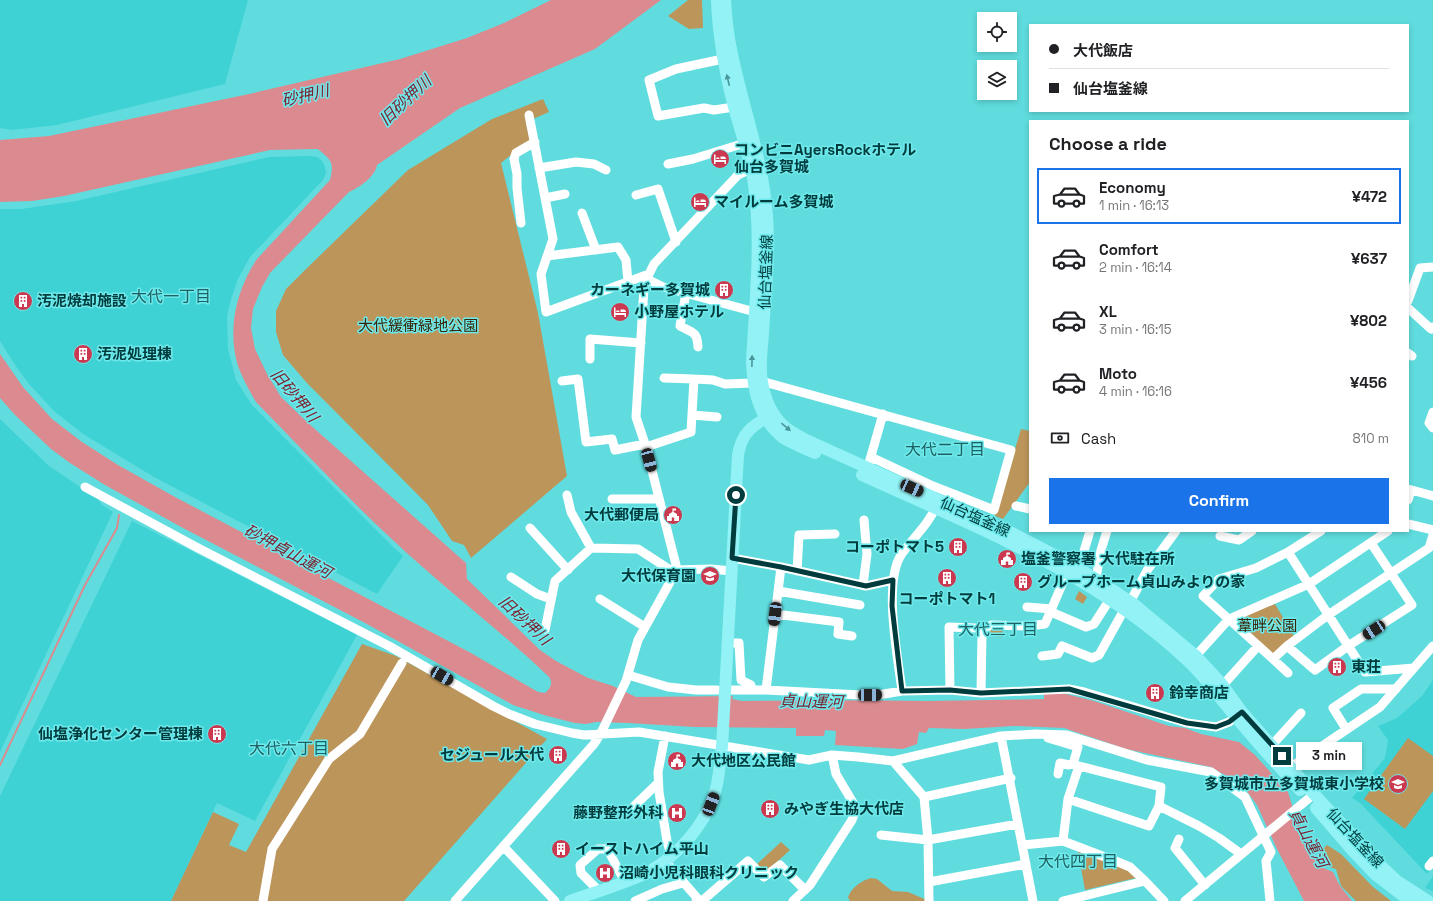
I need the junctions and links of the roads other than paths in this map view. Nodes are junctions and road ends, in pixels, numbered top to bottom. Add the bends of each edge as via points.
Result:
1 (716, 0) edge
2 (725, 0) edge
3 (723, 59) junction
4 (734, 107) junction
5 (530, 115) dead end
6 (534, 142) junction
7 (745, 143) junction
8 (668, 164) dead end
9 (756, 167) junction
10 (539, 168) junction
11 (606, 170) dead end
12 (565, 194) dead end
13 (636, 195) dead end
14 (545, 198) junction
15 (582, 214) dead end
16 (521, 223) dead end
17 (676, 242) junction
18 (596, 250) junction
19 (547, 256) junction
20 (1433, 267) edge
21 (648, 276) junction
22 (628, 282) junction
23 (686, 293) junction
24 (1409, 298) edge
25 (1409, 309) edge
26 (755, 312) junction
27 (1433, 327) edge
28 (641, 343) junction
29 (698, 347) dead end
30 (590, 359) dead end
31 (664, 378) dead end
32 (694, 378) junction
33 (562, 382) dead end
34 (757, 382) junction
35 (1433, 412) edge
36 (882, 414) junction
37 (692, 415) junction
38 (769, 416) junction
39 (717, 417) dead end
40 (1433, 428) edge
41 (645, 445) junction
42 (869, 463) junction
43 (85, 487) dead end
44 (1409, 489) edge
45 (567, 495) dead end
46 (1433, 496) edge
47 (612, 499) dead end
48 (659, 500) junction
49 (937, 504) junction
50 (1016, 506) dead end
51 (1029, 509) edge
52 (864, 520) dead end
53 (1409, 524) edge
54 (530, 528) dead end
55 (1433, 530) edge
56 (1090, 532) edge
57 (1107, 532) edge
58 (1175, 532) edge
59 (1251, 532) edge
60 (1318, 532) edge
61 (1387, 532) edge
62 (835, 534) dead end
63 (1433, 535) edge
64 (1220, 536) dead end
65 (1371, 543) junction
66 (591, 548) junction
67 (1288, 552) junction
68 (732, 558) junction
69 (781, 567) junction
70 (1079, 568) junction
71 (568, 570) junction
72 (675, 571) junction
73 (731, 571) junction
74 (797, 571) junction
75 (1067, 573) junction
76 (1391, 574) junction
77 (511, 577) dead end
78 (893, 580) junction
79 (1095, 584) junction
80 (1309, 584) junction
81 (863, 585) junction
82 (778, 591) junction
83 (551, 599) junction
84 (600, 599) dead end
85 (1110, 599) junction
86 (860, 605) dead end
87 (1127, 606) junction
88 (1027, 608) dead end
89 (1051, 610) junction
90 (775, 614) junction
91 (1328, 615) junction
92 (1229, 619) junction
93 (645, 626) junction
94 (975, 628) dead end
95 (545, 630) dead end
96 (852, 636) dead end
97 (727, 643) junction
98 (1258, 646) junction
99 (1287, 646) junction
100 (1348, 646) junction
101 (1433, 646) edge
102 (1042, 656) dead end
103 (1193, 659) junction
104 (1273, 659) junction
105 (402, 663) dead end
106 (1414, 668) junction
107 (1288, 673) dead end
108 (626, 678) junction
109 (1223, 685) junction
110 (1396, 688) junction
111 (751, 690) junction
112 (766, 690) junction
113 (950, 690) junction
114 (725, 691) junction
115 (902, 691) junction
116 (981, 693) junction
117 (1301, 713) dead end
118 (1239, 714) junction
119 (1346, 729) junction
120 (602, 733) junction
121 (1036, 734) junction
122 (665, 736) junction
123 (1001, 736) junction
124 (1272, 745) junction
125 (722, 747) junction
126 (832, 755) junction
127 (893, 761) junction
128 (1076, 765) junction
129 (1291, 767) junction
130 (1058, 774) dead end
131 (1010, 778) junction
132 (658, 784) junction
133 (924, 797) junction
134 (1307, 799) junction
135 (1068, 800) junction
136 (1158, 806) junction
137 (628, 812) dead end
138 (1018, 824) junction
139 (881, 835) dead end
140 (1179, 839) dead end
141 (928, 840) junction
142 (1063, 841) junction
143 (1023, 846) junction
144 (504, 847) junction
145 (1241, 854) junction
146 (669, 857) junction
147 (1026, 864) junction
148 (1145, 881) junction
149 (625, 882) junction
150 (683, 882) junction
151 (929, 882) junction
152 (1205, 884) junction
153 (805, 890) junction
154 (600, 891) junction
155 (457, 900) edge
156 (262, 901) edge
157 (555, 901) edge
158 (570, 901) edge
159 (635, 901) edge
160 (699, 901) edge
161 (793, 901) edge
162 (929, 901) edge
163 (1033, 901) edge
164 (1064, 901) edge
165 (1164, 901) edge
166 (1185, 901) edge
167 (1270, 901) edge
168 (1410, 901) edge
169 (1428, 901) edge

1 - 3 main road, 仙台塩釜線
2 - 9 main road, 仙台塩釜線 via 726,22
4 -> 3 main road, 仙台塩釜線
3 - 4 street via 676,69 649,80 658,116 704,108 714,110
4 - 7 main road, 仙台塩釜線
5 - 6 street
6 - 10 street
6 - 16 street via 516,153 514,158
7 - 8 street
7 - 9 main road, 仙台塩釜線
9 - 17 street via 738,175
9 - 26 main road, 仙台塩釜線 via 758,234
9 - 34 main road, 仙台塩釜線 via 764,188 769,244 761,362
10 - 11 street via 576,162 594,164
10 - 14 street
12 - 14 street
13 - 17 street via 658,189
14 - 19 street via 553,239
15 - 18 street
17 - 21 street via 654,264
18 - 19 street
18 - 22 street via 618,247 626,260
19 - 22 street via 541,274 546,312
20 - 24 street via 1420,268
21 - 22 street
21 - 23 street via 663,287
21 - 28 street via 644,288
23 - 26 street
23 - 29 street via 680,326 698,337
25 - 27 street via 1431,329
34 -> 26 main road, 仙台塩釜線 via 752,362
28 - 30 street via 590,338
28 - 41 street via 636,417
31 - 32 street
32 - 34 street via 725,384
32 - 37 street
33 - 41 street via 578,379 586,442 612,439 615,450
34 - 36 street
34 - 38 main road, 仙台塩釜線 via 766,400
35 - 40 street via 1429,423
36 - 42 street
36 - 42 street via 1011,450 994,510
37 - 39 street
37 - 41 street via 691,432
38 -> 42 main road, 仙台塩釜線 via 806,440
38 - 49 main road, 仙台塩釜線 via 775,430 786,440
38 - 68 main road via 746,432 739,448
41 - 48 street
42 - 49 main road, 仙台塩釜線
43 - 120 street via 389,646 509,714 535,724 572,733
44 - 46 street
45 - 66 street via 571,512
47 - 48 street
48 - 72 street via 676,565
49 - 70 main road, 仙台塩釜線 via 1014,534
49 - 75 main road, 仙台塩釜線
49 - 78 street via 932,516 900,556
50 - 51 street
52 - 81 street via 867,554
53 - 55 street
54 - 71 street
56 - 70 street
57 - 79 street
58 - 87 street via 1148,569
59 - 64 street via 1239,540
60 - 67 street
61 - 65 street
62 - 74 street via 799,535
63 - 76 street via 1430,548
65 - 76 street
65 - 80 street
66 - 71 street
66 - 72 street via 638,549
67 - 80 street
67 - 92 street via 1256,568 1219,579 1203,596
68 - 69 street
68 - 73 main road
69 - 74 street
69 - 82 street
70 - 79 main road, 仙台塩釜線
71 - 83 street via 555,581
72 - 73 street
72 - 93 street
73 - 97 main road
74 - 81 street
75 - 79 main road, 仙台塩釜線
75 - 89 street
76 - 91 street
76 - 100 street via 1412,605
77 - 83 street via 537,594
78 - 81 street
78 - 115 street via 892,606
79 - 85 main road, 仙台塩釜線
79 - 87 main road, 仙台塩釜線
80 - 91 street
80 - 92 street
82 - 86 street
82 - 90 street
83 - 95 street
84 - 93 street
85 - 87 main road, 仙台塩釜線
85 - 89 street via 1094,624 1086,627
87 - 102 street via 1099,655 1092,658 1062,646 1058,654
87 - 103 main road, 仙台塩釜線
88 - 89 street
89 - 116 street via 1045,624 994,625 986,628 982,633
90 - 96 street via 839,622 838,634
90 - 112 street
91 - 99 street
91 - 100 street
92 - 98 street
92 - 103 street
93 - 108 street
94 - 113 street via 950,627
97 - 111 street via 739,643 741,680 751,684
97 - 114 main road
98 - 104 street
98 - 109 street
99 - 100 street via 1315,670
99 - 104 street
100 - 106 street via 1365,672
101 - 106 street
103 - 109 main road, 仙台塩釜線
103 - 118 main road, 仙台塩釜線 via 1214,689
104 - 107 street
105 - 156 street via 360,734 330,759 272,849
106 - 110 street
108 - 114 street via 668,687
108 - 120 street
109 - 118 main road, 仙台塩釜線
110 - 119 street via 1380,707
110 - 119 street via 1361,689 1333,708
111 - 112 street
111 - 114 street
112 - 115 street via 861,695
113 - 115 street
113 - 116 street
114 - 125 main road
116 - 118 street via 1069,689 1187,723 1216,727 1229,722
117 - 124 street
118 - 124 main road, 仙台塩釜線
118 - 134 main road, 仙台塩釜線
119 - 129 street
120 - 122 street via 639,732
120 - 144 street
121 - 123 street
121 - 128 street via 1078,747
121 - 167 street via 1067,736 1147,760 1210,772 1245,797 1268,845 1271,852 1266,861
122 - 125 street
122 - 132 street
123 - 127 street
123 - 131 street
124 - 129 main road, 仙台塩釜線
125 - 126 street via 809,760
125 - 146 main road via 719,776 711,804 695,830
126 - 127 street
126 - 153 street via 836,774 855,806 855,812 839,841
127 - 133 street
128 - 130 street via 1060,764
128 - 135 street
128 - 136 street via 1161,787
129 - 134 main road, 仙台塩釜線
131 - 133 street
131 - 138 street
132 - 137 street
132 - 146 street
133 - 141 street
134 - 145 street
134 - 168 main road, 仙台塩釜線 via 1376,875
134 - 169 main road, 仙台塩釜線 via 1397,881
135 - 136 street via 1149,826
135 - 142 street
136 - 145 street via 1199,826
138 - 141 street
138 - 143 street
139 - 141 street
140 - 152 street via 1175,848
141 - 151 street
142 - 143 street
142 - 148 street via 1118,862
143 - 147 street
144 - 155 street
144 - 157 street
145 - 152 street
146 - 149 main road via 650,871
146 - 150 street
147 - 151 street
147 - 163 street
148 - 164 street
148 - 165 street
149 - 154 main road
149 - 154 street via 609,852 606,849 598,849 580,865 581,873
150 - 159 street
150 - 160 street
151 - 162 street
152 - 166 street
153 - 160 street via 780,865 764,878 748,861
153 - 161 street
154 - 158 main road

